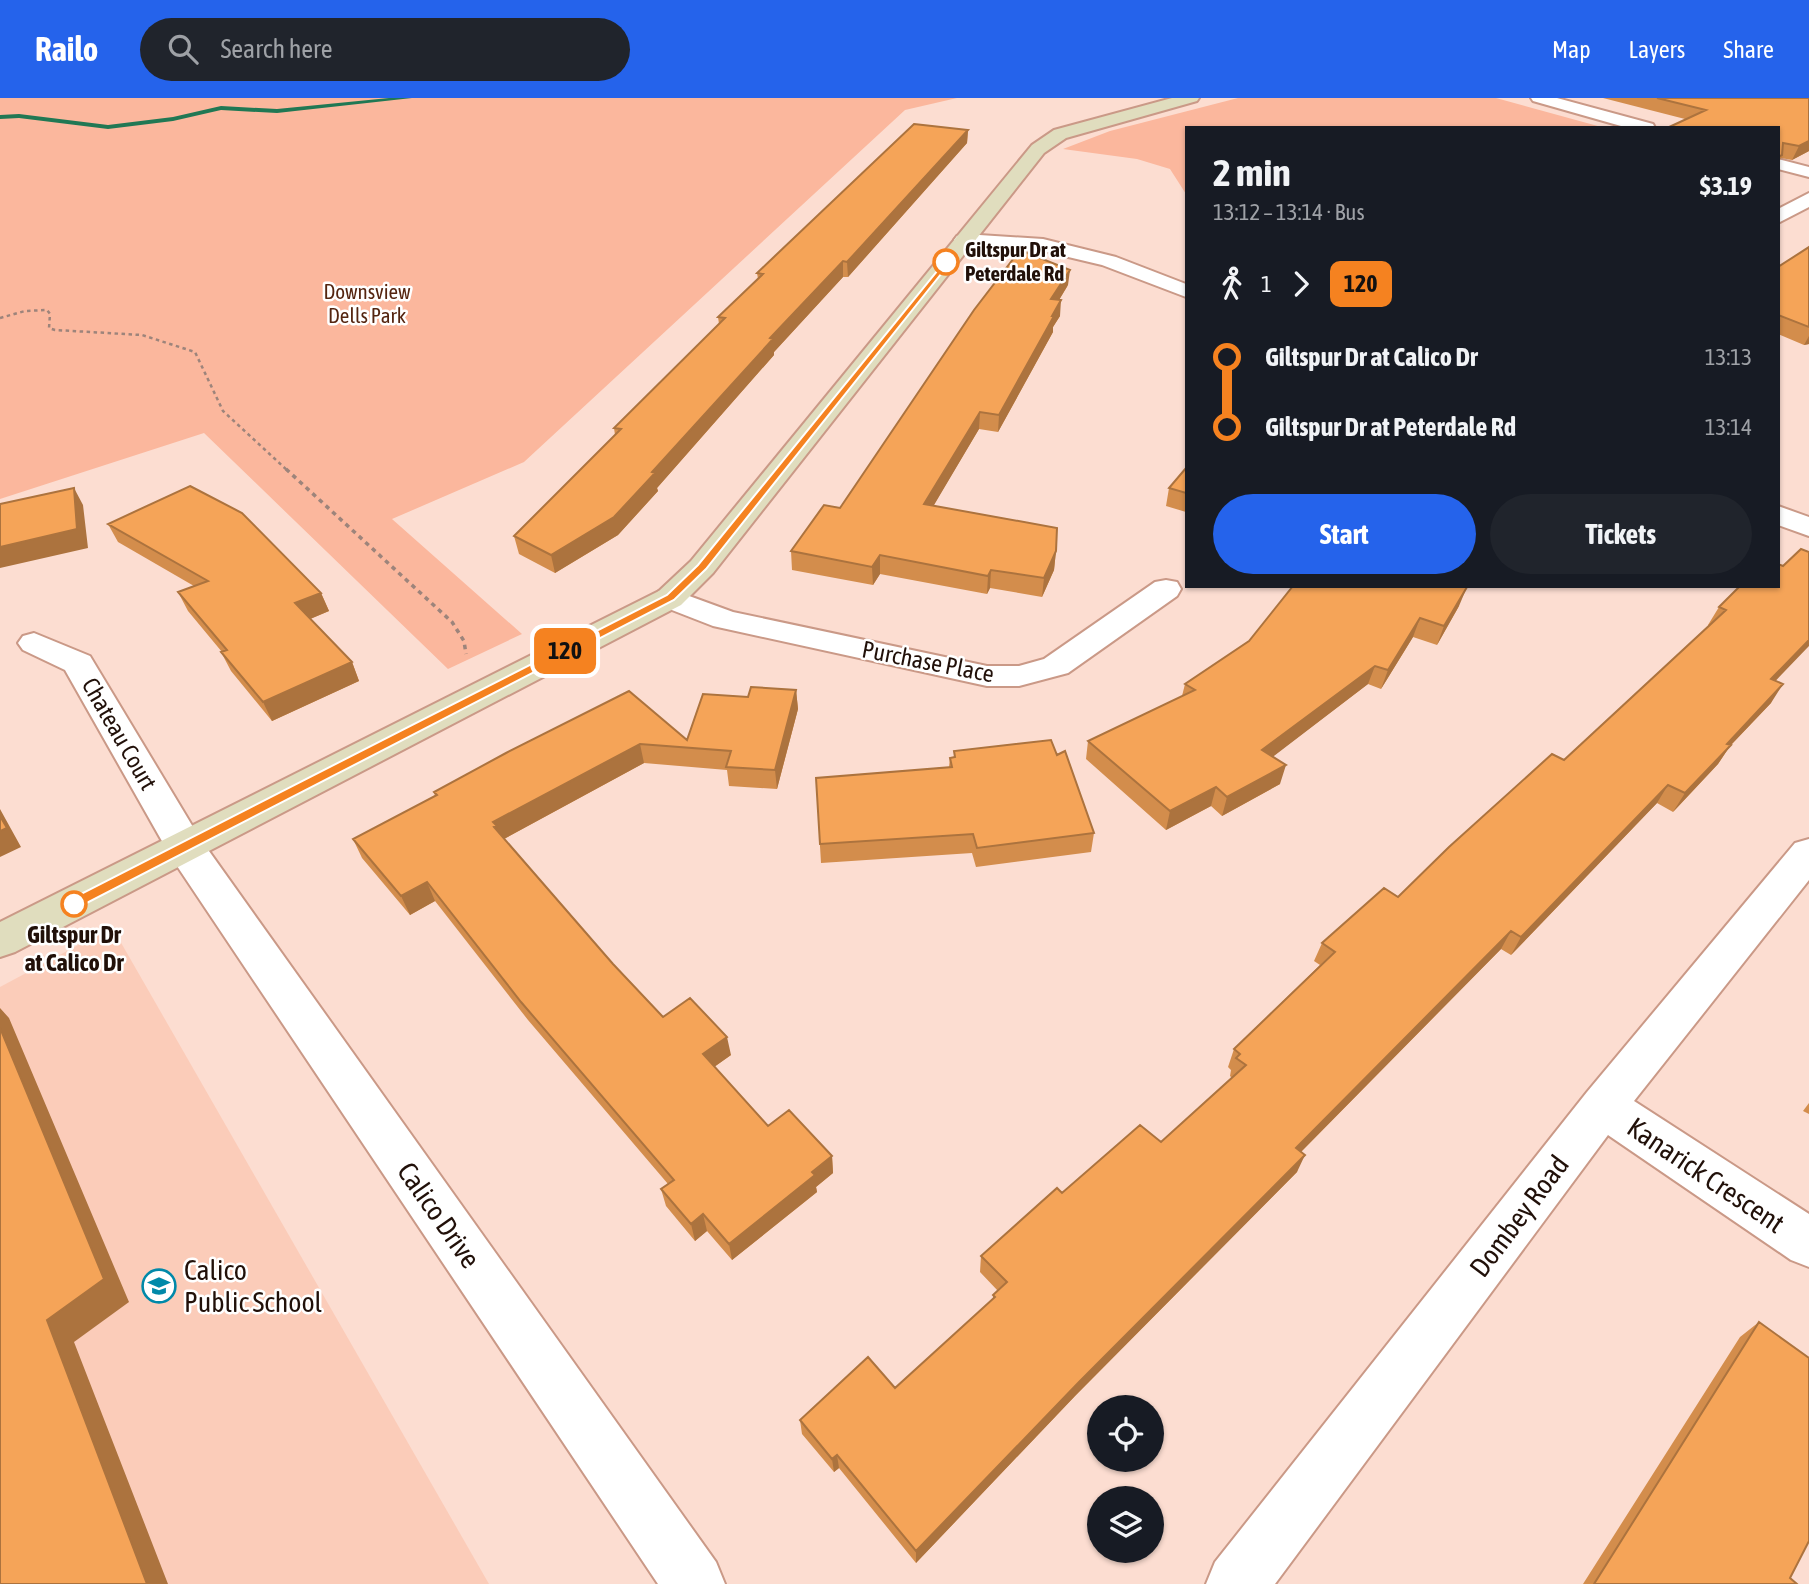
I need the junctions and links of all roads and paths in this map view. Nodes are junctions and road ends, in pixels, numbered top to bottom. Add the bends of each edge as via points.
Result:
1 (1191, 98) edge
2 (1539, 98) edge
3 (1640, 126) edge
4 (1780, 165) edge
5 (1809, 172) edge
6 (1809, 199) edge
7 (1780, 216) edge
8 (964, 240) junction
9 (1185, 291) edge
10 (0, 318) edge
11 (1780, 516) edge
12 (1809, 527) edge
13 (1166, 589) dead end
14 (670, 598) junction
15 (34, 643) dead end
16 (445, 712) junction
17 (185, 847) junction
18 (1809, 853) edge
19 (0, 941) edge
20 (1603, 1106) junction
21 (1809, 1243) edge
22 (694, 1584) edge
23 (1237, 1584) edge

1 - 8 street via 1060,134 1038,149
2 - 3 street
4 - 5 street
6 - 7 street
8 - 9 street via 1043,245 1109,261
8 - 14 street via 702,567
10 - 16 path via 47,310 49,328 55,330 142,335 195,352 223,411 452,622 467,649
11 - 12 street
13 - 14 street, Purchase Place via 1056,666 1019,677 987,676 738,622
14 - 16 street
15 - 17 street, Chateau Court via 78,663
16 - 17 street
17 - 19 street
17 - 22 street, Calico Drive
18 - 20 street, Dombey Road
20 - 21 street, Kanarick Crescent
20 - 23 street, Dombey Road

